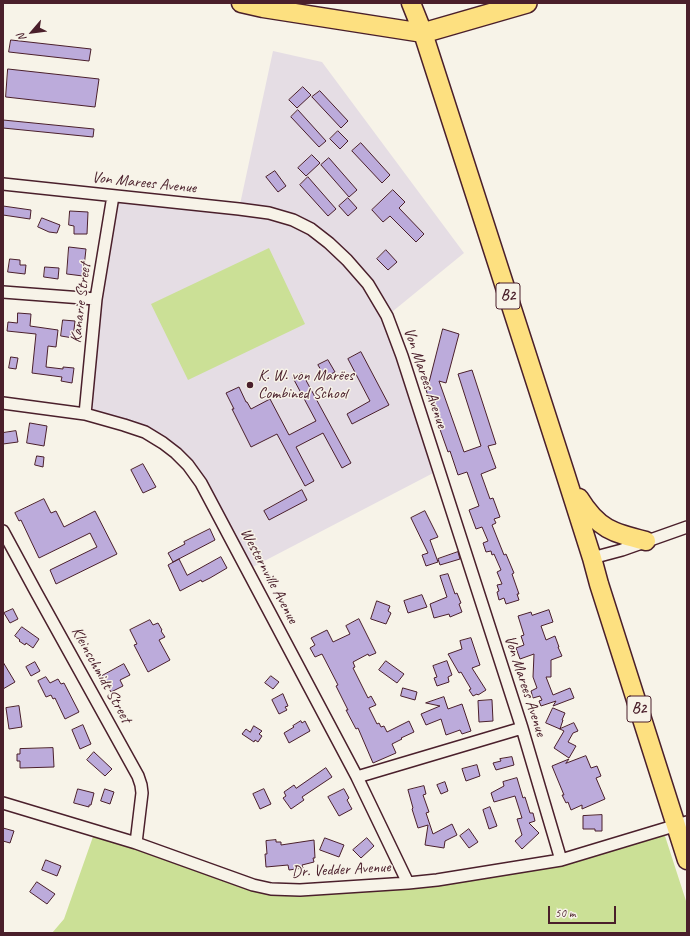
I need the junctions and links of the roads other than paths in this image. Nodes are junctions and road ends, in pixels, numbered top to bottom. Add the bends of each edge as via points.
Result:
1 (241, 3) edge
2 (411, 3) edge
3 (526, 3) edge
4 (423, 33) junction
5 (3, 184) edge
6 (113, 196) junction
7 (3, 292) edge
8 (96, 299) junction
9 (3, 403) edge
10 (85, 414) junction
11 (566, 473) junction
12 (687, 527) edge
13 (3, 531) edge
14 (646, 541) junction
15 (592, 558) junction
16 (522, 728) junction
17 (357, 777) junction
18 (3, 803) edge
19 (683, 823) edge
20 (136, 843) junction
21 (562, 860) junction
22 (687, 860) edge
23 (408, 883) junction

1 - 4 highway
2 - 4 highway
3 - 4 highway
4 - 11 highway, B2
5 - 6 street, Von Marees Avenue
6 - 8 street, Kanarie Street
6 - 16 street, Von Marees Avenue via 269,213 293,220 311,229 329,243 368,284 387,316 402,356
7 - 8 street
8 - 10 street, Kanarie Street
9 - 10 street, Westernville Avenue
10 - 17 street, Westernville Avenue via 145,432 163,442 188,464 201,483
11 - 14 highway via 584,506 598,522 623,535
11 - 15 highway, B2
12 - 14 street
13 - 20 street, Kleinschmidt Street via 142,785
14 - 15 street
15 - 19 highway, B2
16 - 17 street
16 - 21 street, Von Marees Avenue
17 - 23 street, Westernville Avenue
18 - 20 street, Dr. Vedder Avenue
19 - 21 street, Dr. Vedder Avenue
19 - 22 highway, B2
20 - 23 street, Dr. Vedder Avenue via 253,885 271,889 300,890
21 - 23 street, Dr. Vedder Avenue

